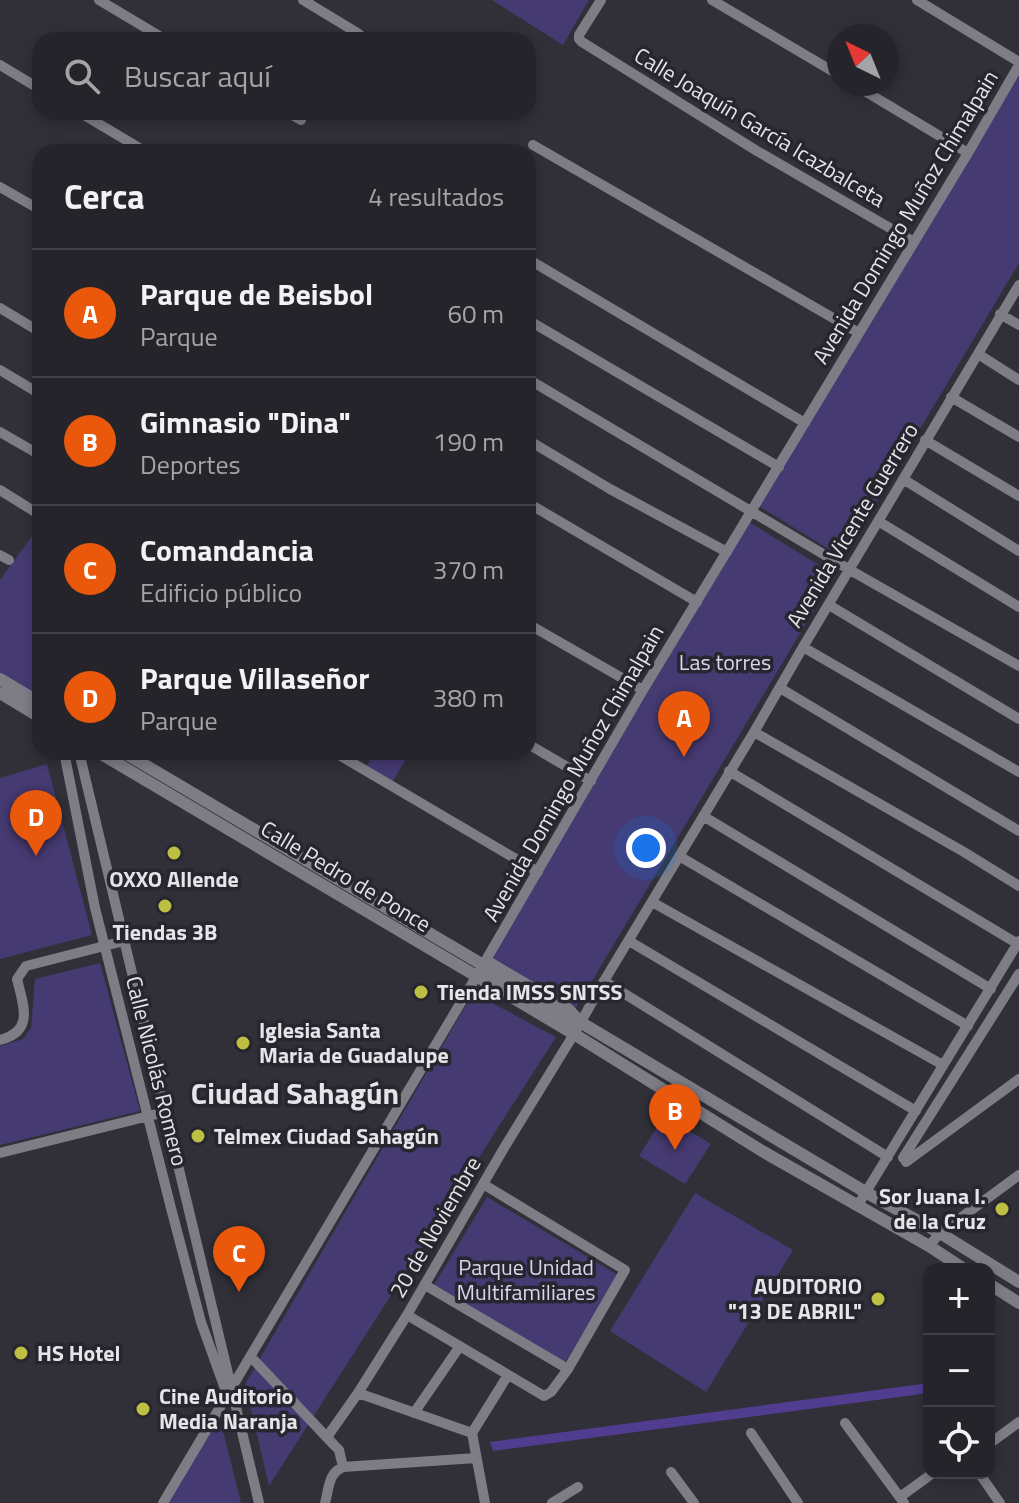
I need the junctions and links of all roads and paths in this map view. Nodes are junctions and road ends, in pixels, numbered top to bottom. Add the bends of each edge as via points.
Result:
1 (99, 0) edge
2 (303, 0) edge
3 (601, 0) edge
4 (712, 0) edge
5 (917, 0) edge
6 (153, 32) edge
7 (356, 32) edge
8 (1019, 64) edge
9 (0, 65) edge
10 (827, 68) edge
11 (32, 84) edge
12 (873, 96) edge
13 (92, 120) edge
14 (133, 144) edge
15 (536, 147) edge
16 (968, 153) junction
17 (0, 187) edge
18 (32, 205) edge
19 (914, 242) junction
20 (536, 264) edge
21 (1019, 285) edge
22 (0, 308) edge
23 (1000, 314) junction
24 (536, 325) edge
25 (1019, 325) edge
26 (32, 327) edge
27 (859, 333) junction
28 (978, 354) junction
29 (0, 370) edge
30 (1019, 380) edge
31 (536, 384) edge
32 (32, 389) edge
33 (951, 397) junction
34 (805, 423) junction
35 (0, 432) edge
36 (1019, 437) edge
37 (925, 440) junction
38 (536, 445) edge
39 (32, 450) edge
40 (779, 467) junction
41 (903, 479) junction
42 (0, 490) edge
43 (1019, 496) edge
44 (536, 508) edge
45 (32, 510) edge
46 (751, 512) junction
47 (878, 521) junction
48 (1019, 551) edge
49 (727, 552) junction
50 (850, 570) junction
51 (697, 602) junction
52 (829, 605) junction
53 (1019, 607) edge
54 (536, 629) edge
55 (803, 647) junction
56 (1019, 666) edge
57 (0, 679) edge
58 (780, 688) junction
59 (643, 690) junction
60 (0, 693) edge
61 (32, 698) edge
62 (32, 712) edge
63 (1019, 719) edge
64 (754, 732) junction
65 (536, 749) edge
66 (66, 760) edge
67 (81, 760) edge
68 (111, 760) edge
69 (137, 760) edge
70 (348, 760) edge
71 (729, 771) junction
72 (1019, 772) edge
73 (591, 781) junction
74 (703, 816) junction
75 (1019, 831) edge
76 (679, 856) junction
77 (538, 872) junction
78 (1019, 886) edge
79 (652, 902) junction
80 (124, 941) junction
81 (629, 941) junction
82 (1018, 943) edge
83 (106, 945) junction
84 (483, 965) junction
85 (476, 977) junction
86 (604, 981) junction
87 (1017, 983) edge
88 (991, 989) junction
89 (138, 1003) junction
90 (121, 1006) junction
91 (968, 1026) junction
92 (577, 1028) junction
93 (0, 1040) edge
94 (943, 1065) junction
95 (1019, 1079) edge
96 (916, 1111) junction
97 (165, 1112) junction
98 (148, 1116) junction
99 (0, 1153) edge
100 (888, 1157) junction
101 (1019, 1175) edge
102 (483, 1184) junction
103 (867, 1193) junction
104 (858, 1205) junction
105 (940, 1233) junction
106 (929, 1246) junction
107 (955, 1263) edge
108 (1019, 1282) edge
109 (425, 1285) junction
110 (995, 1288) edge
111 (1019, 1303) edge
112 (407, 1315) junction
113 (215, 1319) junction
114 (201, 1322) junction
115 (460, 1346) junction
116 (251, 1357) junction
117 (568, 1369) junction
118 (508, 1375) junction
119 (358, 1393) junction
120 (231, 1397) junction
121 (414, 1413) junction
122 (1019, 1422) edge
123 (845, 1423) dead end
124 (751, 1433) dead end
125 (327, 1437) junction
126 (995, 1440) edge
127 (474, 1445) junction
128 (341, 1466) junction
129 (671, 1472) dead end
130 (926, 1479) edge
131 (983, 1479) edge
132 (578, 1487) dead end
133 (902, 1500) edge
134 (163, 1503) edge
135 (259, 1503) edge
136 (325, 1503) edge
137 (485, 1503) edge
138 (553, 1503) edge
139 (694, 1503) edge
140 (798, 1503) edge
141 (1000, 1503) edge

1 - 6 street
2 - 7 street
3 - 19 street, Calle Joaquín García Icazbalceta via 579,35 585,44
4 - 10 street
5 - 8 street
8 - 16 street, Avenida Domingo Muñoz Chimalpain
9 - 11 street
12 - 16 street
13 - 14 street
15 - 27 street
16 - 19 street, Avenida Domingo Muñoz Chimalpain
17 - 18 street
19 - 27 street, Avenida Domingo Muñoz Chimalpain
20 - 34 street
21 - 23 street, Avenida Vicente Guerrero
22 - 26 street
23 - 25 street
23 - 28 street, Avenida Vicente Guerrero
24 - 40 street
27 - 34 street, Avenida Domingo Muñoz Chimalpain
28 - 30 street
28 - 33 street, Avenida Vicente Guerrero
29 - 32 street
31 - 46 street
33 - 36 street
33 - 37 street, Avenida Vicente Guerrero
34 - 40 street, Avenida Domingo Muñoz Chimalpain
35 - 39 street
37 - 41 street, Avenida Vicente Guerrero
37 - 43 street
38 - 49 street
40 - 46 street, Avenida Domingo Muñoz Chimalpain
41 - 47 street, Avenida Vicente Guerrero
41 - 48 street
42 - 45 street
44 - 51 street
46 - 49 street, Avenida Domingo Muñoz Chimalpain
46 - 50 street
47 - 50 street, Avenida Vicente Guerrero
47 - 53 street
49 - 51 street, Avenida Domingo Muñoz Chimalpain
50 - 52 street, Avenida Vicente Guerrero
50 - 56 street
51 - 59 street, Avenida Domingo Muñoz Chimalpain
52 - 55 street, Avenida Vicente Guerrero
52 - 63 street
54 - 59 street
55 - 58 street, Avenida Vicente Guerrero
55 - 72 street
57 - 61 street
58 - 64 street, Avenida Vicente Guerrero
58 - 75 street
59 - 73 street, Avenida Domingo Muñoz Chimalpain
60 - 62 street
64 - 71 street, Avenida Vicente Guerrero
64 - 78 street
65 - 73 street
66 - 83 street, Calle Nicolás Romero
67 - 80 street, Calle Nicolás Romero
68 - 85 street, Calle Pedro de Ponce
69 - 84 street, Calle Pedro de Ponce
70 - 77 street
71 - 74 street, Avenida Vicente Guerrero
71 - 82 street
73 - 77 street, Avenida Domingo Muñoz Chimalpain
74 - 76 street, Avenida Vicente Guerrero
74 - 88 street
76 - 79 street, Avenida Vicente Guerrero
76 - 91 street
77 - 84 street, Avenida Domingo Muñoz Chimalpain
79 - 81 street, Avenida Vicente Guerrero
79 - 94 street
80 - 83 street
80 - 89 street, Calle Nicolás Romero
81 - 86 street, Avenida Vicente Guerrero
81 - 96 street
82 - 88 street
83 - 90 street, Calle Nicolás Romero
83 - 93 street via 22,970 17,979 24,1020 18,1031
84 - 85 street, Avenida Domingo Muñoz Chimalpain
84 - 92 street, Calle Pedro de Ponce via 491,964 569,1010
85 - 92 street, Calle Pedro de Ponce
85 - 116 street, Avenida Domingo Muñoz Chimalpain
86 - 92 street, Avenida Vicente Guerrero
86 - 100 street
87 - 95 street via 904,1160
88 - 91 street
89 - 90 street
89 - 97 street, Calle Nicolás Romero
90 - 98 street, Calle Nicolás Romero
91 - 94 street
92 - 102 street, 20 de Noviembre
92 - 103 street
92 - 104 street via 762,1151
94 - 96 street
96 - 100 street
97 - 98 street
97 - 113 street, Calle Nicolás Romero
98 - 99 street
98 - 114 street, Calle Nicolás Romero
100 - 103 street
101 - 105 street
102 - 109 street, 20 de Noviembre
102 - 117 street via 625,1270
103 - 104 street
103 - 105 street
104 - 106 street
105 - 106 street
105 - 108 street
106 - 107 street
109 - 112 street, 20 de Noviembre
109 - 117 street
110 - 111 street
112 - 115 street
112 - 119 street, 20 de Noviembre
113 - 114 street
113 - 120 street, Calle Nicolás Romero
114 - 120 street, Calle Nicolás Romero
115 - 118 street
115 - 121 street
116 - 120 street, Avenida Domingo Muñoz Chimalpain
116 - 125 street
117 - 118 street via 544,1396
118 - 127 street
119 - 121 street
119 - 125 street, 20 de Noviembre
120 - 134 street, Avenida Domingo Muñoz Chimalpain
120 - 135 street
121 - 127 street
122 - 126 street
123 - 133 street
124 - 140 street
125 - 128 street via 339,1450
127 - 128 street
127 - 137 street
128 - 136 street via 332,1475
129 - 139 street
130 - 133 street
131 - 141 street
132 - 138 street

